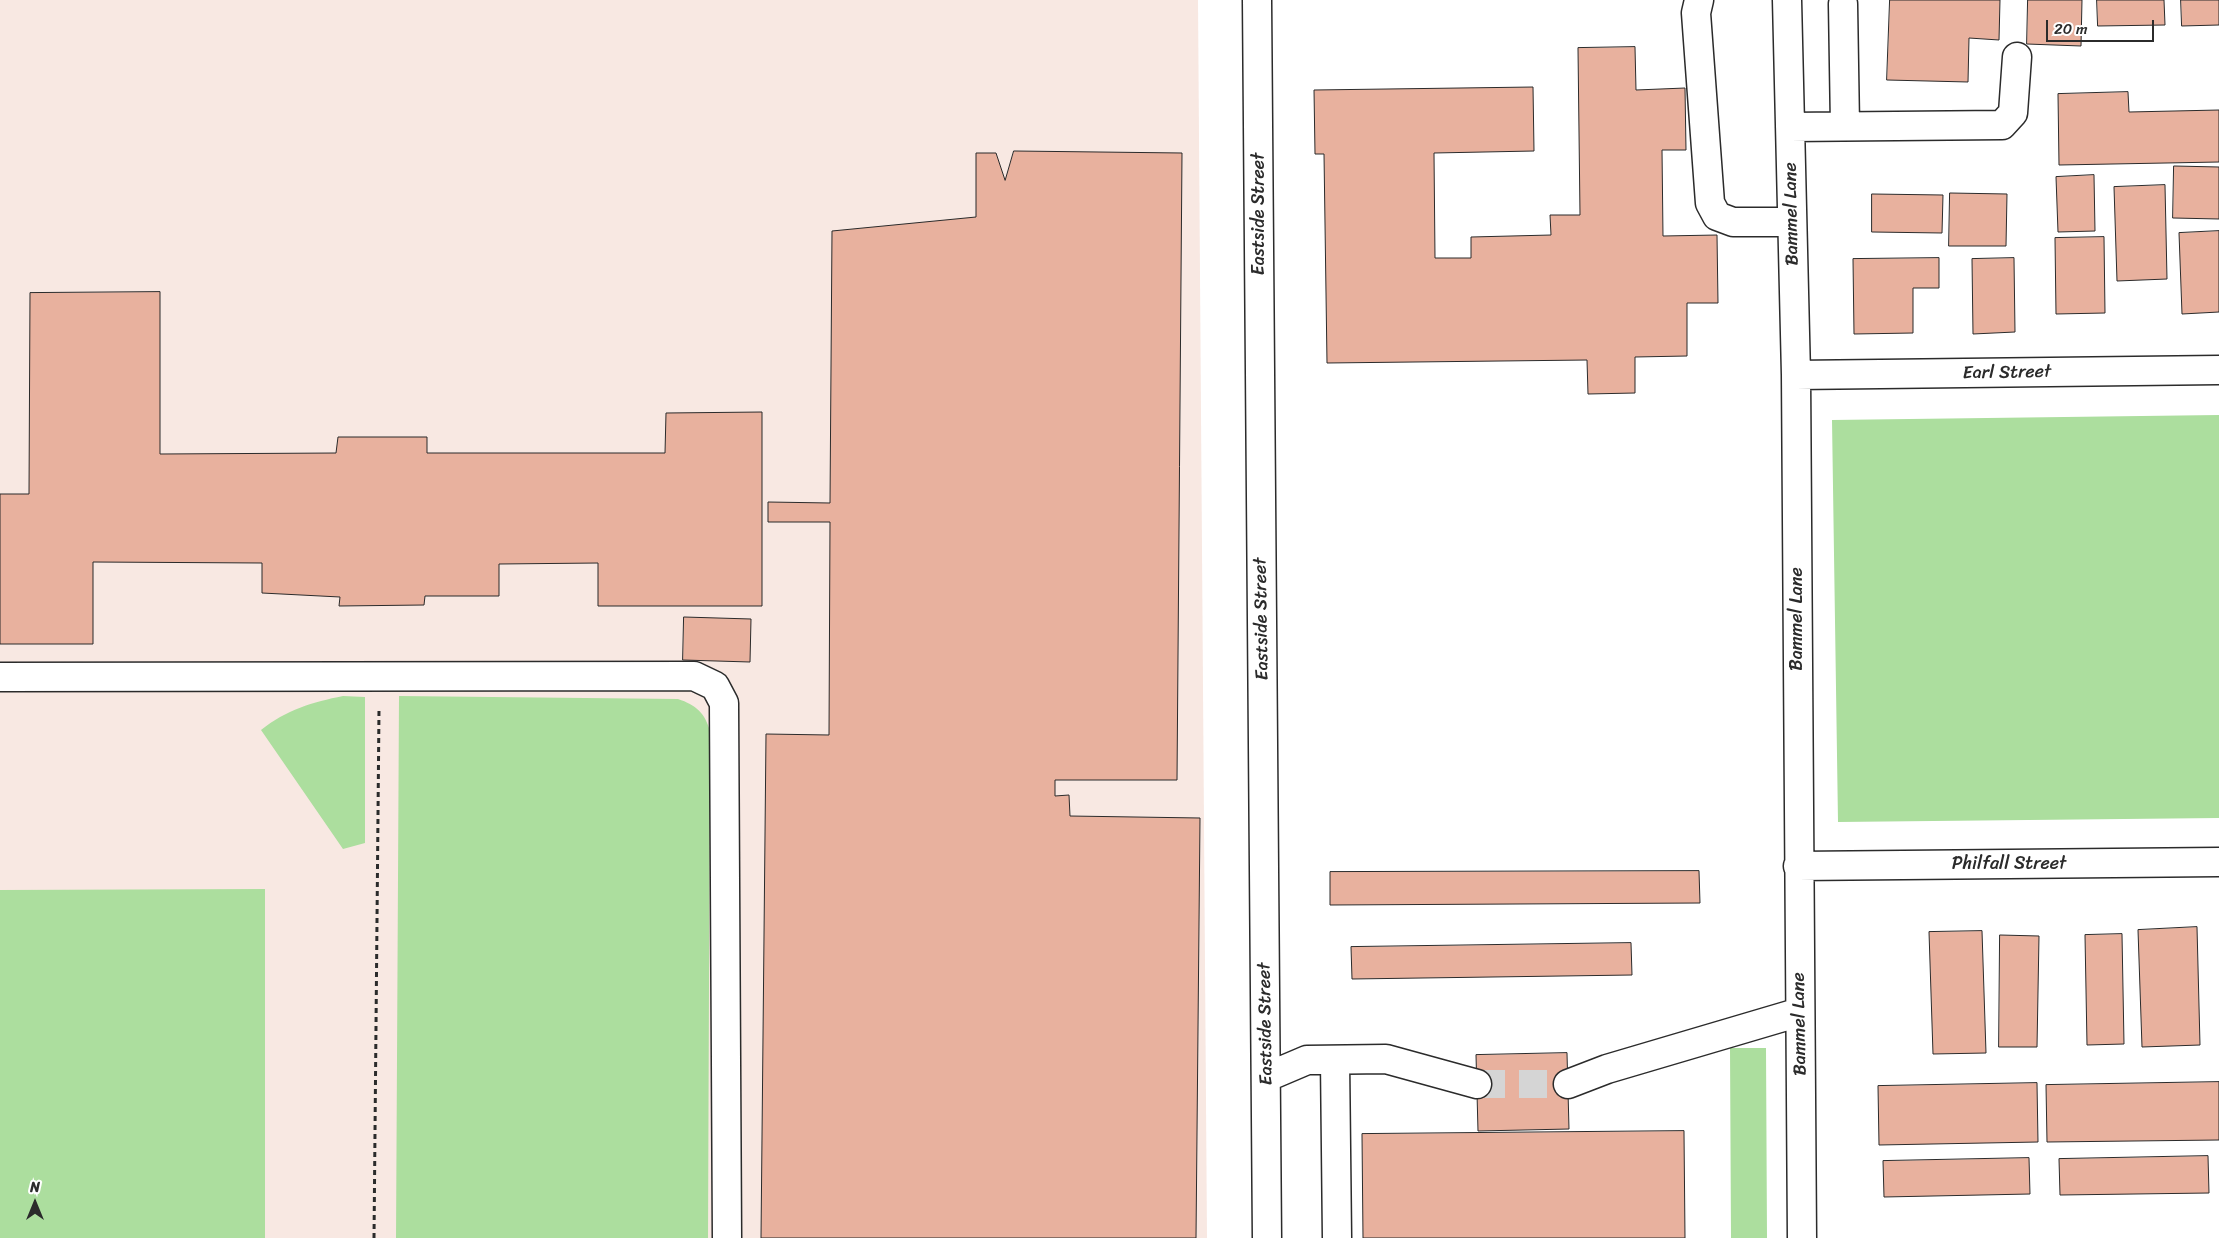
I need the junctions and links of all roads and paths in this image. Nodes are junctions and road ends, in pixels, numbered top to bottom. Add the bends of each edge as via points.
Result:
1 (1257, 0) edge
2 (1699, 0) edge
3 (1786, 0) edge
4 (1843, 4) dead end
5 (2017, 57) dead end
6 (1845, 126) junction
7 (1790, 127) junction
8 (1792, 222) junction
9 (2219, 370) edge
10 (1796, 375) junction
11 (379, 675) junction
12 (0, 676) edge
13 (2219, 862) edge
14 (1798, 866) junction
15 (1800, 1012) junction
16 (1335, 1060) junction
17 (1266, 1077) junction
18 (1477, 1084) tunnel mouth
19 (1568, 1084) tunnel mouth
20 (374, 1238) edge
21 (727, 1238) edge
22 (1267, 1238) edge
23 (1337, 1238) edge
24 (1802, 1238) edge

1 - 17 street, Eastside Street
2 - 8 street via 1696,13 1710,203 1717,216 1733,222
3 - 7 street, Bammel Lane
4 - 6 street
5 - 6 street via 2013,113 2002,125
6 - 7 street
7 - 8 street, Bammel Lane
8 - 10 street, Bammel Lane
9 - 10 street, Earl Street
10 - 14 street, Bammel Lane
11 - 12 street
11 - 20 path
11 - 21 street via 694,676 715,686 724,703
13 - 14 street, Philfall Street
14 - 15 street, Bammel Lane
15 - 19 street
15 - 24 street, Bammel Lane
16 - 17 street via 1306,1060
16 - 18 street via 1386,1059
16 - 23 street
17 - 22 street, Eastside Street

